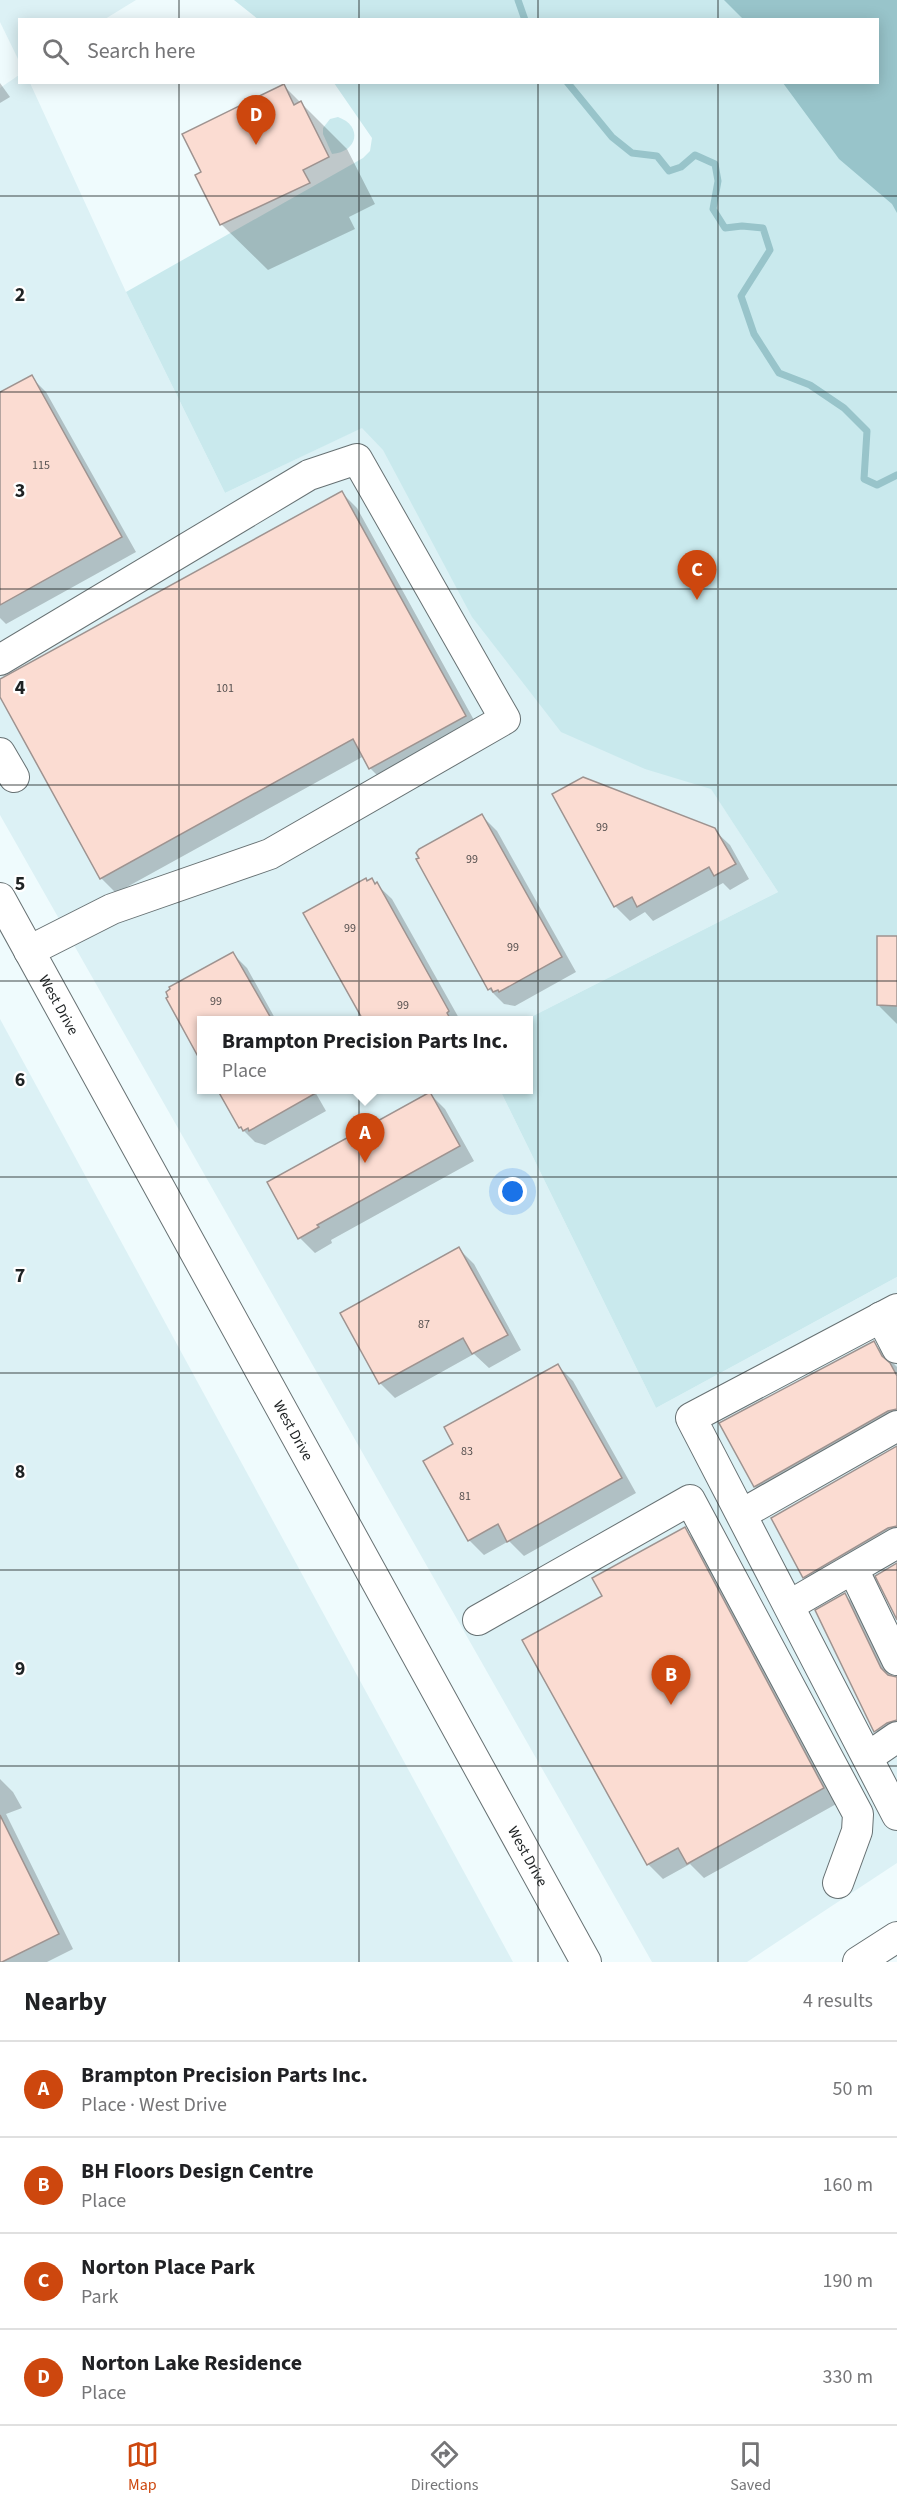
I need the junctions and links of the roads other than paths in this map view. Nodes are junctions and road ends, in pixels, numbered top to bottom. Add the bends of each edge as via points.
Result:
1 (0, 660) edge
2 (0, 898) edge
3 (29, 951) junction
4 (889, 1313) edge
5 (897, 1348) edge
6 (897, 1426) edge
7 (742, 1514) junction
8 (897, 1544) edge
9 (853, 1569) junction
10 (790, 1605) junction
11 (478, 1620) dead end
12 (897, 1660) edge
13 (897, 1737) edge
14 (868, 1757) junction
15 (897, 1815) edge
16 (838, 1883) dead end
17 (897, 1937) edge
18 (586, 1962) edge
19 (858, 1962) edge

1 - 3 street via 309,475 357,459 505,719 270,854 112,909
2 - 3 street, West Drive
3 - 18 street, West Drive
4 - 5 street
4 - 7 street via 691,1418
6 - 7 street
7 - 10 street
8 - 9 street
9 - 10 street
9 - 12 street
10 - 14 street
11 - 16 street via 690,1500 858,1814 857,1831
13 - 14 street
14 - 15 street
17 - 19 street

